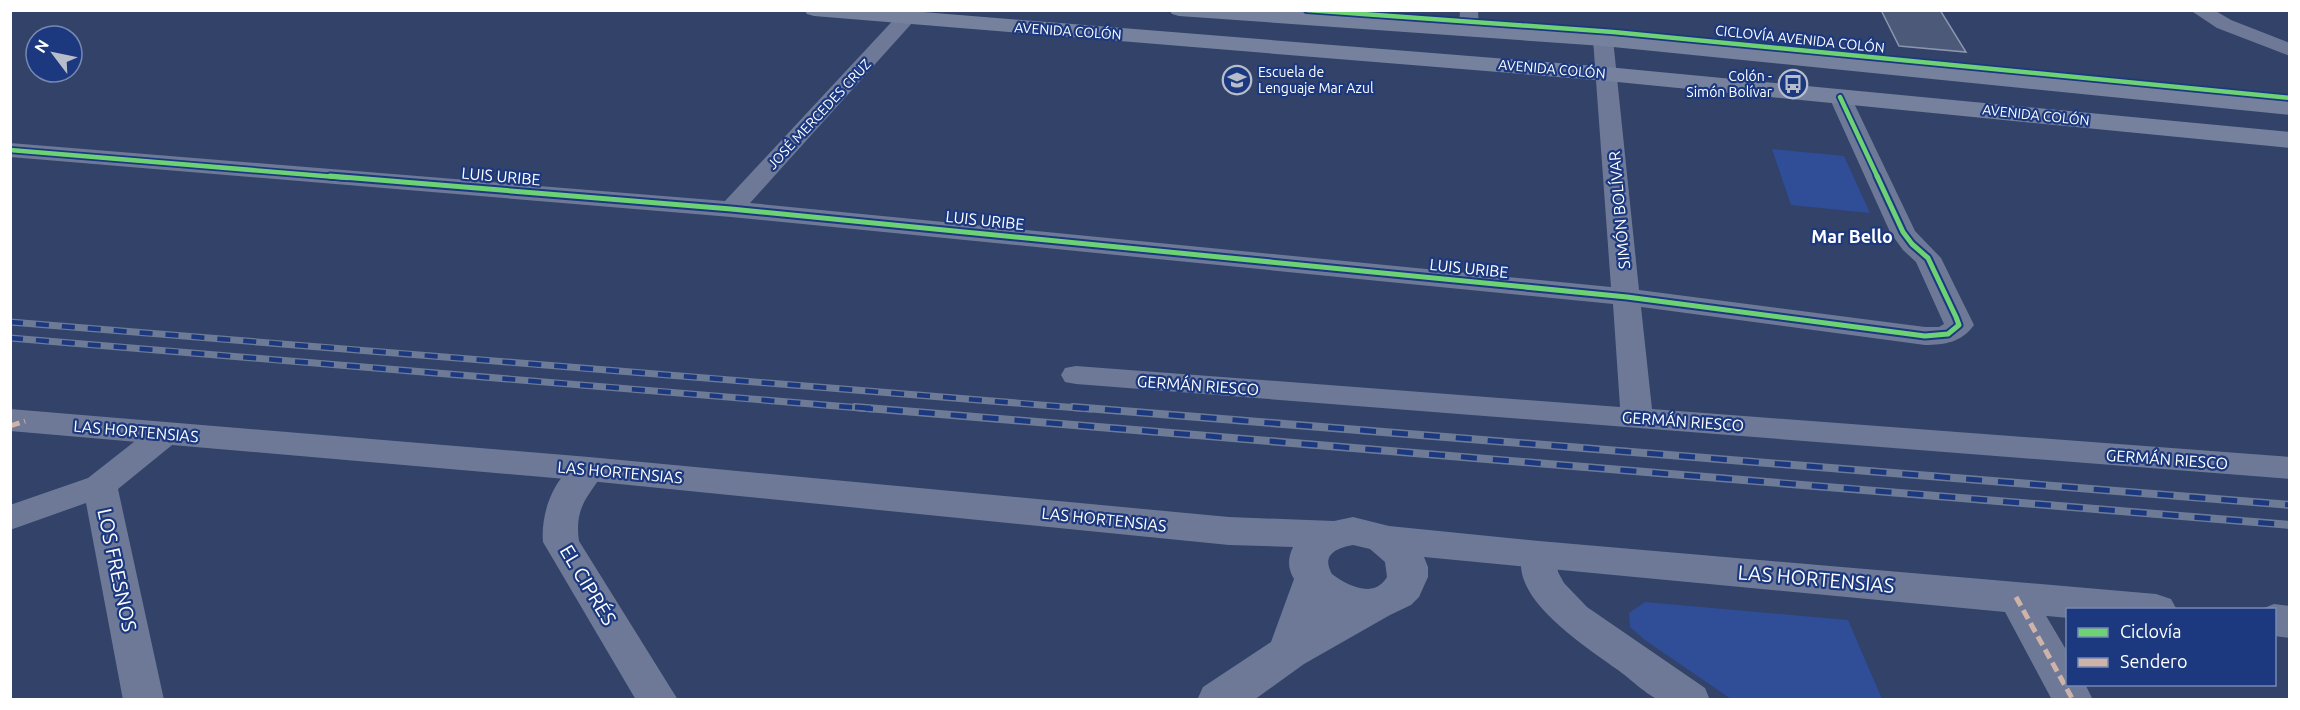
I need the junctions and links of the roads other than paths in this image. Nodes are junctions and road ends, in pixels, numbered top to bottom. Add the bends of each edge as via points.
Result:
1 (814, 10) edge
2 (1179, 10) edge
3 (2199, 10) edge
4 (906, 18) junction
5 (1469, 20) edge
6 (1603, 39) junction
7 (2289, 50) edge
8 (1607, 74) junction
9 (1840, 97) junction
10 (2289, 108) edge
11 (2289, 140) edge
12 (10, 150) edge
13 (731, 209) junction
14 (1627, 297) junction
15 (1076, 375) dead end
16 (1637, 417) junction
17 (10, 420) edge
18 (165, 434) junction
19 (2289, 468) edge
20 (589, 469) junction
21 (100, 486) junction
22 (10, 518) edge
23 (1229, 531) junction
24 (1332, 534) junction
25 (1384, 539) junction
26 (1477, 549) junction
27 (1539, 555) junction
28 (1310, 575) junction
29 (1408, 579) junction
30 (2016, 597) junction
31 (1375, 604) junction
32 (2144, 608) edge
33 (1289, 652) junction
34 (144, 699) edge
35 (658, 699) edge
36 (1219, 699) edge
37 (1690, 699) edge
38 (2073, 699) edge

1 - 4 main road, AVENIDA COLÓN
2 - 5 main road, AVENIDA COLÓN
3 - 7 street
4 - 8 main road, AVENIDA COLÓN
4 - 13 street, JOSÉ MERCEDES CRUZ
5 - 6 main road, AVENIDA COLÓN
6 - 8 street, SIMÓN BOLÍVAR
6 - 10 main road, AVENIDA COLÓN
8 - 9 main road, AVENIDA COLÓN
8 - 14 street, SIMÓN BOLÍVAR
9 - 11 main road, AVENIDA COLÓN
9 - 14 street, LUIS URIBE via 1903,232 1928,258 1959,325 1955,331 1944,336 1925,336
12 - 13 street, LUIS URIBE
13 - 14 street, LUIS URIBE
14 - 16 street, SIMÓN BOLÍVAR
15 - 16 street, GERMÁN RIESCO
16 - 19 street, GERMÁN RIESCO
17 - 18 street, LAS HORTENSIAS
18 - 20 street, LAS HORTENSIAS
18 - 21 street, LOS FRESNOS
20 - 23 street, LAS HORTENSIAS
20 - 35 street, EL CIPRÉS via 576,483 560,514 561,542
21 - 22 street
21 - 34 street, LOS FRESNOS
23 - 24 street, LAS HORTENSIAS
23 - 28 street, LAS HORTENSIAS via 1275,549
24 - 25 street via 1353,531
24 - 28 street via 1314,544 1309,552
25 - 26 street, LAS HORTENSIAS
25 - 29 street via 1407,561
26 - 27 street, LAS HORTENSIAS
26 - 29 street, LAS HORTENSIAS via 1439,560
27 - 30 street, LAS HORTENSIAS
27 - 37 street via 1540,573 1573,617
28 - 31 street via 1333,597
28 - 33 street
29 - 31 street via 1397,595
30 - 32 street, LAS HORTENSIAS
30 - 38 street
31 - 33 street
33 - 36 street

